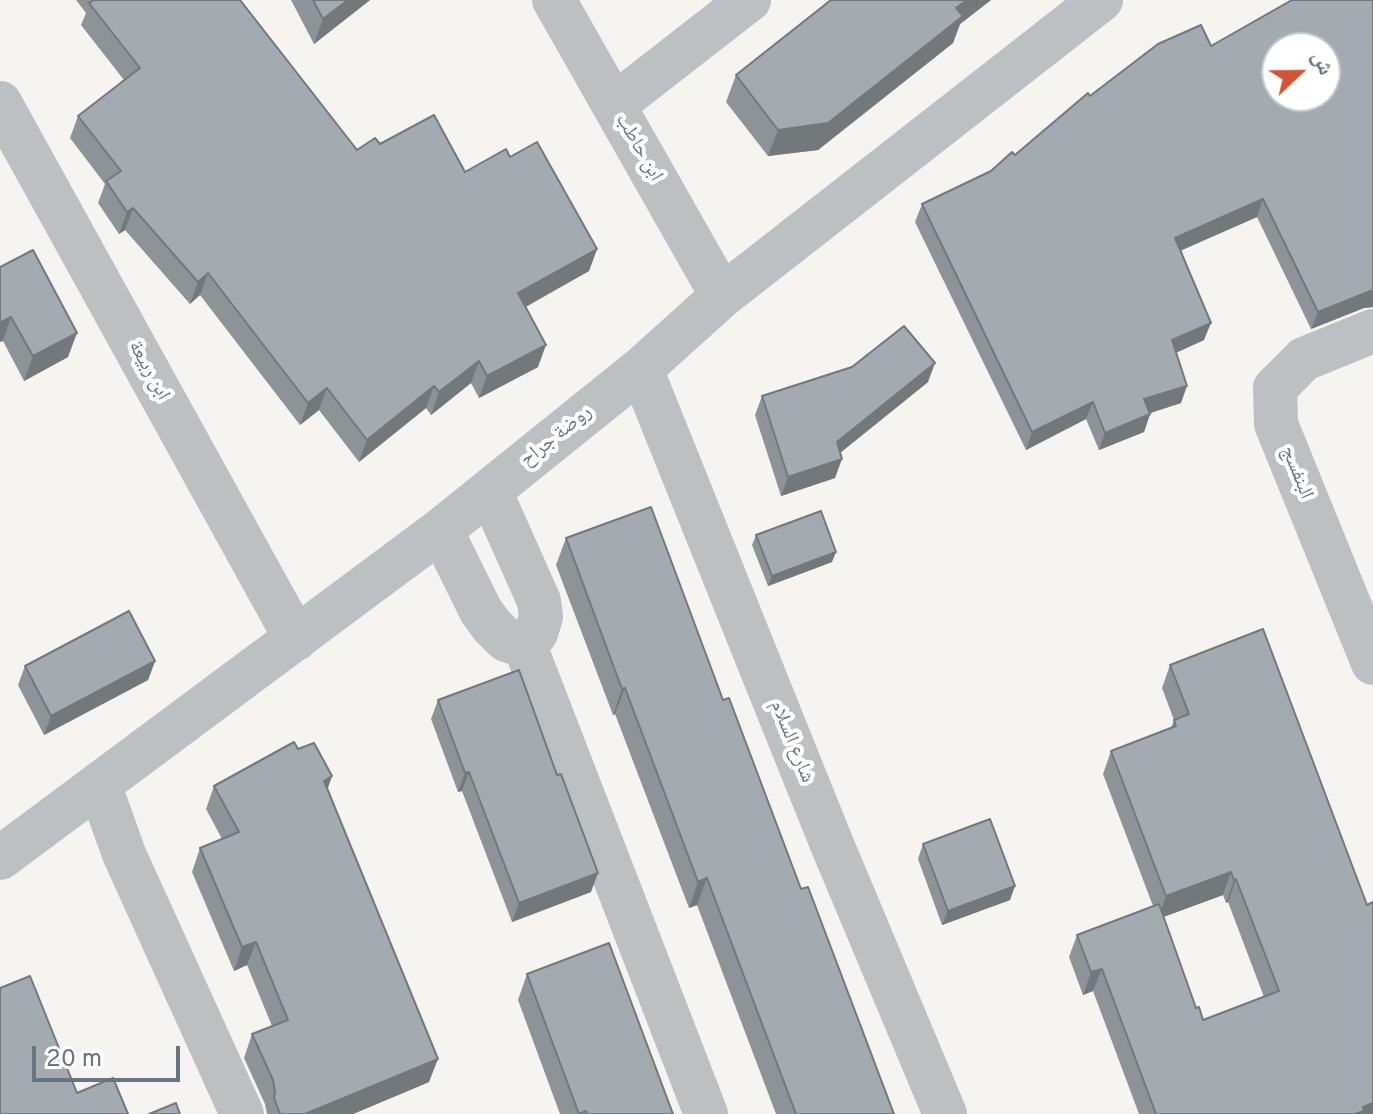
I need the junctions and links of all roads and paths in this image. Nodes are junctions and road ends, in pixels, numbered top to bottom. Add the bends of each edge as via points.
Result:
1 (554, 0) edge
2 (749, 0) edge
3 (1101, 0) edge
4 (0, 103) edge
5 (614, 105) junction
6 (722, 296) junction
7 (1373, 331) edge
8 (641, 369) junction
9 (490, 491) junction
10 (441, 530) junction
11 (296, 639) junction
12 (525, 646) junction
13 (1373, 663) edge
14 (99, 784) junction
15 (0, 858) edge
16 (242, 1114) edge
17 (706, 1114) edge
18 (945, 1114) edge

1 - 5 street, ابن حاطب
2 - 5 street
3 - 6 street, روضة جراح
4 - 11 street, ابن ربيعة
5 - 6 street, ابن حاطب
6 - 8 street, روضة جراح
7 - 13 street, البنفسج via 1304,359 1275,388 1276,424
8 - 9 street, روضة جراح
8 - 18 street, شارع السلام
9 - 10 street, روضة جراح
9 - 12 street via 539,601 541,617
10 - 11 street, روضة جراح
10 - 12 street via 481,611 506,640
11 - 14 street, روضة جراح
12 - 17 street
14 - 15 street, روضة جراح
14 - 16 street via 124,854

